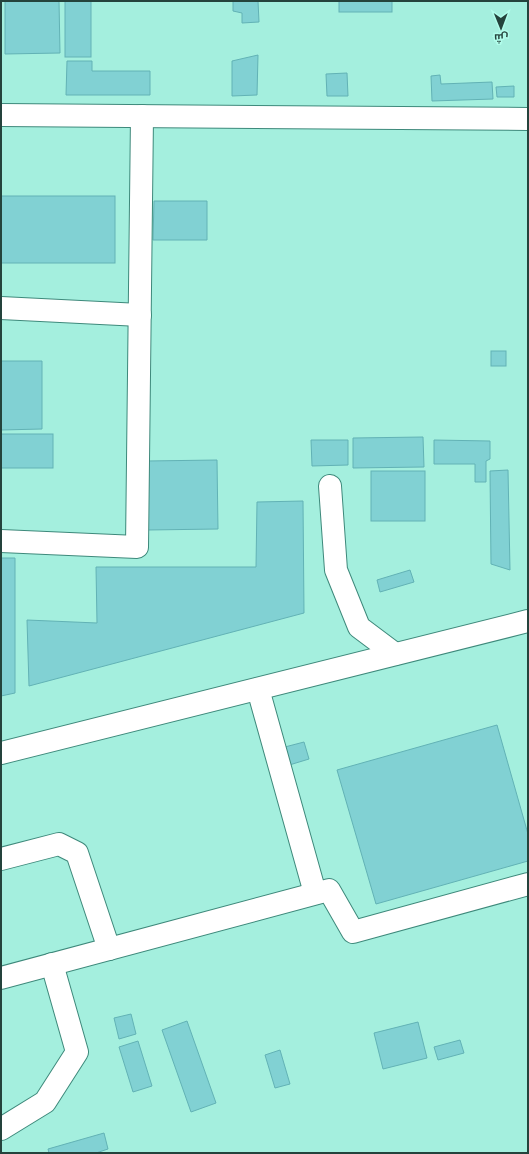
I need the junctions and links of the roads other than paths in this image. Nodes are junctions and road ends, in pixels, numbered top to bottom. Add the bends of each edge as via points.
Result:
1 (1, 115) edge
2 (142, 116) junction
3 (528, 119) edge
4 (1, 308) edge
5 (140, 315) junction
6 (330, 486) dead end
7 (1, 541) edge
8 (528, 621) edge
9 (395, 654) junction
10 (258, 689) junction
11 (1, 754) edge
12 (1, 859) edge
13 (528, 884) edge
14 (315, 893) junction
15 (108, 949) junction
16 (52, 964) junction
17 (1, 978) edge
18 (1, 1128) edge

1 - 2 street
2 - 3 street
2 - 5 street
4 - 5 street
5 - 7 street via 137,547
6 - 9 street via 336,570 360,627
8 - 9 street
9 - 10 street
10 - 11 street
10 - 14 street
12 - 15 street via 60,844 78,853
13 - 14 street via 354,932 329,890
14 - 15 street
15 - 16 street
16 - 17 street
16 - 18 street via 77,1052 45,1102

